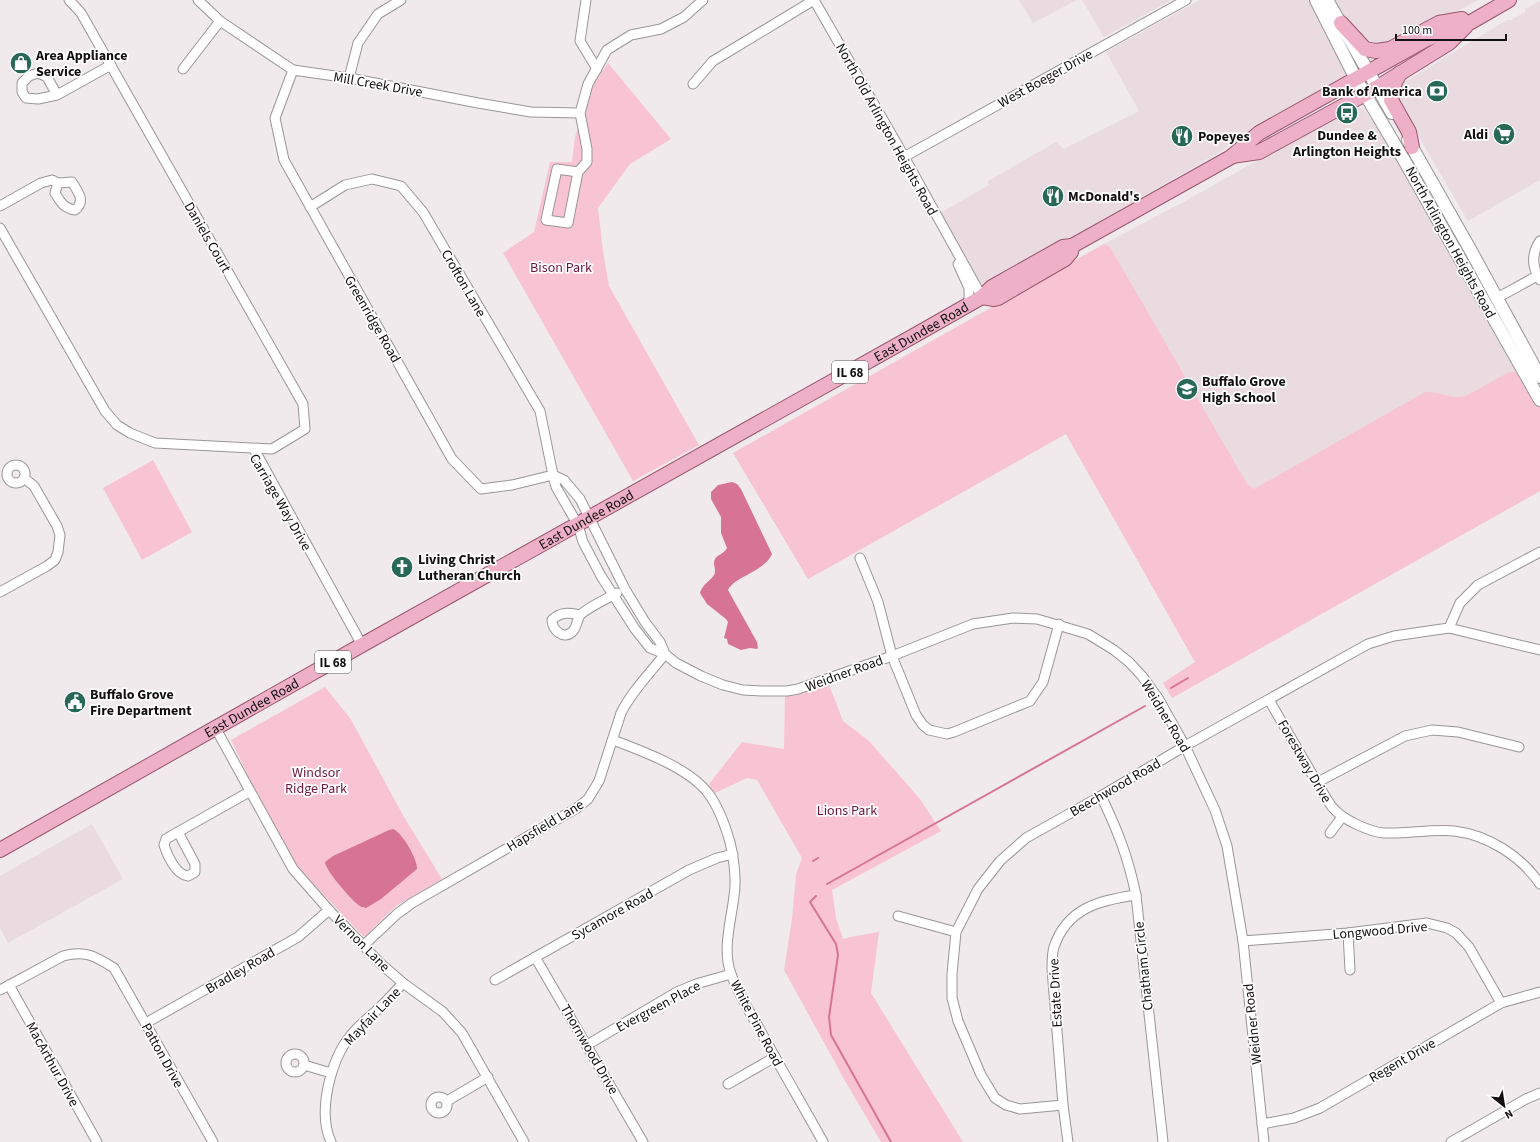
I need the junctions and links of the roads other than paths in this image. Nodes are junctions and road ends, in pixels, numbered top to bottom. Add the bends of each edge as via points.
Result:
1 (69, 0) edge
2 (198, 0) edge
3 (402, 0) edge
4 (586, 0) edge
5 (703, 0) edge
6 (814, 0) edge
7 (1186, 0) edge
8 (1316, 0) edge
9 (1327, 0) edge
10 (1509, 0) edge
11 (1484, 14) junction
12 (220, 21) junction
13 (1471, 22) junction
14 (1341, 23) junction
15 (110, 65) junction
16 (183, 69) dead end
17 (597, 69) junction
18 (293, 70) junction
19 (1369, 72) junction
20 (1400, 73) junction
21 (349, 78) junction
22 (1356, 79) junction
23 (693, 84) dead end
24 (1371, 91) junction
25 (57, 95) dead end
26 (580, 113) junction
27 (1412, 147) junction
28 (1231, 156) junction
29 (904, 157) junction
30 (578, 172) junction
31 (58, 183) dead end
32 (0, 206) edge
33 (310, 208) junction
34 (0, 228) edge
35 (1540, 241) edge
36 (960, 259) junction
37 (1539, 278) edge
38 (982, 297) junction
39 (1497, 298) junction
40 (969, 304) junction
41 (1540, 377) edge
42 (1540, 400) edge
43 (254, 449) junction
44 (553, 475) junction
45 (24, 478) dead end
46 (584, 521) junction
47 (1540, 552) edge
48 (860, 558) dead end
49 (625, 589) junction
50 (0, 592) edge
51 (613, 595) junction
52 (580, 615) dead end
53 (1059, 624) junction
54 (1449, 628) junction
55 (362, 645) junction
56 (1540, 650) edge
57 (665, 654) junction
58 (892, 656) junction
59 (1270, 700) junction
60 (216, 729) junction
61 (613, 740) junction
62 (1185, 746) junction
63 (1520, 747) dead end
64 (1318, 782) junction
65 (249, 792) junction
66 (1102, 796) junction
67 (1342, 817) junction
68 (178, 832) junction
69 (1330, 833) dead end
70 (0, 850) edge
71 (733, 854) junction
72 (1540, 884) edge
73 (1136, 895) junction
74 (329, 910) junction
75 (898, 916) dead end
76 (956, 932) junction
77 (1348, 933) junction
78 (1243, 941) junction
79 (364, 945) junction
80 (535, 957) junction
81 (1350, 970) dead end
82 (731, 974) junction
83 (494, 980) dead end
84 (403, 983) junction
85 (9, 985) junction
86 (0, 990) edge
87 (1540, 992) edge
88 (1501, 1003) junction
89 (146, 1023) junction
90 (587, 1045) junction
91 (775, 1057) junction
92 (304, 1065) dead end
93 (331, 1073) junction
94 (488, 1078) junction
95 (728, 1084) dead end
96 (1540, 1093) edge
97 (447, 1101) dead end
98 (1063, 1105) junction
99 (1262, 1124) junction
100 (97, 1142) edge
101 (212, 1142) edge
102 (331, 1142) edge
103 (524, 1142) edge
104 (643, 1142) edge
105 (823, 1142) edge
106 (1068, 1142) edge
107 (1163, 1142) edge
108 (1264, 1142) edge
109 (1451, 1142) edge

1 - 15 street, Daniels Court via 81,14
2 - 12 street, Mill Creek Drive
3 - 21 street via 378,14 358,43
4 - 17 street via 580,41
5 - 17 street via 684,17 660,29 631,36 607,50
6 - 23 street via 713,61
6 - 29 street, North Old Arlington Heights Road
7 - 29 street, West Boeger Drive
8 - 22 main road, North Arlington Heights Road
9 - 14 main road, North Arlington Heights Road
10 - 11 main road, IL 68
11 - 13 main road, IL 68
11 - 14 main road via 1439,23 1390,49 1376,51 1365,49
12 - 16 street
12 - 18 street, Mill Creek Drive
13 - 19 main road, IL 68 via 1427,39
13 - 20 main road, IL 68 via 1449,43
14 - 19 main road, North Arlington Heights Road
15 - 25 street
15 - 43 street, Daniels Court via 303,404 305,429 272,449
17 - 26 street via 588,84
18 - 21 street, Mill Creek Drive
18 - 33 street, Greenridge Road via 275,118 284,160
19 - 22 main road, East Dundee Road / IL 68
19 - 24 main road, North Arlington Heights Road
20 - 24 main road, IL 68
20 - 27 main road via 1395,82 1392,100 1409,132
21 - 26 street, Mill Creek Drive via 531,112
22 - 24 main road, North Arlington Heights Road
22 - 28 main road, East Dundee Road / IL 68 via 1259,133
24 - 27 main road, North Arlington Heights Road
24 - 28 main road, East Dundee Road / IL 68 via 1259,152
24 - 42 main road, North Arlington Heights Road via 1404,160
26 - 30 street via 587,162
27 - 39 main road, North Arlington Heights Road
28 - 38 main road, East Dundee Road / IL 68 via 1072,246 1063,247 992,287
29 - 36 street, North Old Arlington Heights Road
30 - 30 street via 568,223 546,220 557,169
31 - 32 street via 52,180 41,183
33 - 44 street, Greenridge Road via 452,459 481,489
33 - 44 street, Crofton Lane via 345,185 372,179 401,186 422,212 540,411
34 - 43 street, Carriage Way Drive via 105,411 117,425 155,443
35 - 37 street via 1534,251 1533,261 1534,271
36 - 38 street, North Old Arlington Heights Road
36 - 40 street, North Old Arlington Heights Road via 958,265 969,288
37 - 39 street
38 - 40 main road, East Dundee Road / IL 68
39 - 41 main road, North Arlington Heights Road
40 - 46 main road, East Dundee Road / IL 68
43 - 55 street, Carriage Way Drive
44 - 46 street, Crofton Lane via 556,487
44 - 46 street via 564,480 580,499
45 - 50 street via 34,486 57,526 60,535 59,548 55,560 48,566
46 - 49 street, Weidner Road
46 - 51 street, Weidner Road via 583,542
46 - 55 main road, East Dundee Road / IL 68
47 - 54 street via 1478,585 1460,603
48 - 58 street via 878,602
49 - 51 street
49 - 57 street, Weidner Road via 660,642
51 - 52 street
51 - 57 street, Weidner Road via 650,648
53 - 58 street, Weidner Road via 1037,619 1013,618 973,624
53 - 58 street via 1043,682 1030,701 947,734 929,730 919,720
53 - 62 street, Weidner Road via 1088,634 1129,662 1158,698
54 - 56 street, Beechwood Road
54 - 59 street, Beechwood Road via 1394,636 1368,644
55 - 60 main road, East Dundee Road / IL 68
57 - 58 street, Weidner Road via 676,663 716,682 743,690 762,691 787,691 808,686
57 - 61 street, Hapsfield Lane via 625,705
59 - 62 street, Beechwood Road
59 - 64 street, Forestway Drive
60 - 65 street, Vernon Lane
60 - 70 main road, East Dundee Road / IL 68
61 - 71 street, White Pine Road via 644,752 700,784 720,814
61 - 79 street, Hapsfield Lane via 595,790 582,804 412,903 396,914
62 - 66 street, Beechwood Road
62 - 78 street, Weidner Road via 1216,810 1227,846
63 - 64 street via 1458,732 1432,730 1405,736
64 - 67 street, Forestway Drive via 1334,810
65 - 68 street
65 - 74 street, Vernon Lane via 293,869
66 - 73 street, Chatham Circle via 1130,865
66 - 76 street, Beechwood Road via 1026,838 1000,861 978,889
67 - 69 street
67 - 72 street, Forestway Drive via 1382,833 1427,830 1476,836 1494,843 1512,855
68 - 68 street via 166,839 164,845 177,870 183,876 188,876 195,872 195,864
71 - 80 street, Sycamore Road via 689,870
71 - 82 street, White Pine Road via 736,881 728,944
73 - 98 street, Estate Drive via 1094,904 1077,913 1063,928 1054,948 1052,969
73 - 107 street, Chatham Circle
74 - 79 street, Vernon Lane
74 - 89 street, Bradley Road via 298,937
75 - 76 street
76 - 98 street, Beechwood Road via 952,998 958,1021 981,1075 995,1098 1020,1109
77 - 78 street, Longwood Drive
77 - 81 street
77 - 88 street, Longwood Drive via 1427,923 1447,928 1456,933 1469,947
78 - 99 street, Weidner Road
79 - 84 street, Vernon Lane
80 - 83 street, Sycamore Road
80 - 90 street, Thornwood Drive
82 - 90 street, Evergreen Place via 677,992
82 - 91 street, White Pine Road
84 - 93 street, Mayfair Lane via 351,1035 342,1047
84 - 94 street, Vernon Lane via 453,1022
85 - 86 street
85 - 89 street, Patton Drive via 63,956 83,953 114,968
85 - 100 street, MacArthur Drive
87 - 88 street, Regent Drive
88 - 99 street, Regent Drive via 1320,1108 1294,1118
89 - 101 street, Patton Drive
90 - 104 street, Thornwood Drive
91 - 95 street
91 - 105 street, White Pine Road
92 - 93 street
93 - 102 street, Mayfair Lane via 326,1106
94 - 97 street
94 - 103 street, Vernon Lane
96 - 109 street
98 - 106 street, Estate Drive
99 - 108 street, Weidner Road

